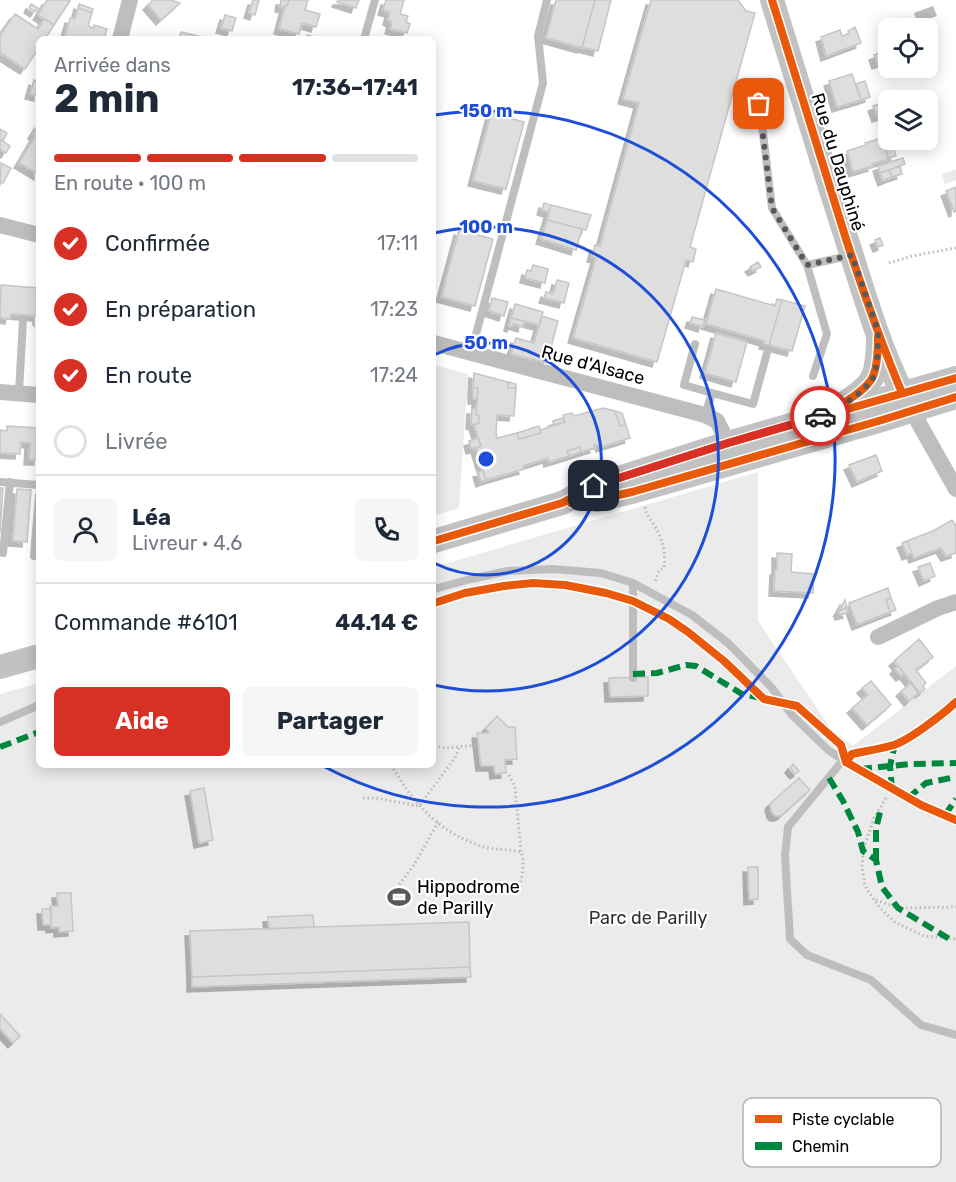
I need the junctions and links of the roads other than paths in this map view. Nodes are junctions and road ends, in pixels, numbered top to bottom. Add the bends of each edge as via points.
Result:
1 (130, 0) edge
2 (375, 0) edge
3 (547, 0) edge
4 (772, 0) edge
5 (121, 36) edge
6 (365, 36) edge
7 (757, 83) dead end
8 (0, 225) edge
9 (36, 234) edge
10 (852, 255) junction
11 (807, 265) junction
12 (23, 319) dead end
13 (878, 331) junction
14 (436, 344) edge
15 (695, 344) dead end
16 (471, 353) junction
17 (767, 353) dead end
18 (813, 376) dead end
19 (956, 378) edge
20 (0, 392) edge
21 (19, 393) junction
22 (712, 393) junction
23 (36, 395) edge
24 (956, 397) edge
25 (907, 401) junction
26 (829, 413) junction
27 (705, 415) junction
28 (728, 443) junction
29 (5, 482) edge
30 (36, 485) edge
31 (956, 489) edge
32 (595, 493) junction
33 (36, 532) edge
34 (436, 540) edge
35 (3, 553) dead end
36 (34, 556) dead end
37 (633, 583) junction
38 (436, 588) edge
39 (956, 602) edge
40 (879, 637) dead end
41 (36, 657) edge
42 (0, 668) edge
43 (633, 678) dead end
44 (36, 706) edge
45 (0, 722) edge
46 (843, 760) junction
47 (956, 820) edge
48 (956, 1035) edge

1 - 5 street
2 - 6 lane
3 - 16 lane via 538,36 543,83
4 - 10 main road, Rue du Dauphiné
7 - 11 lane via 772,208
8 - 9 street
10 - 11 lane
10 - 13 main road, Rue du Dauphiné
11 - 18 lane via 826,334
12 - 21 lane
13 - 25 main road, Rue du Dauphiné
13 - 26 main road, Rue du Dauphiné via 872,379
14 - 16 street, Rue d'Alsace
15 - 22 lane via 684,385
16 - 27 street, Rue d'Alsace
17 - 22 lane via 753,404
19 - 25 main road
20 - 21 street
21 - 23 street
22 - 27 lane
24 - 25 main road
25 - 26 main road
25 - 31 street
25 - 32 main road via 642,489
26 - 28 main road
27 - 28 street via 717,421
28 - 32 main road
29 - 30 lane
29 - 35 lane
32 - 34 main road
33 - 36 lane
37 - 38 lane via 601,573 553,569 508,571
37 - 43 lane
37 - 46 lane via 692,615 728,644 772,688 792,715
39 - 40 street
41 - 42 main road
44 - 45 lane
46 - 47 lane via 921,805
46 - 48 lane via 788,827 785,856 790,939 807,955 871,980 921,1025

